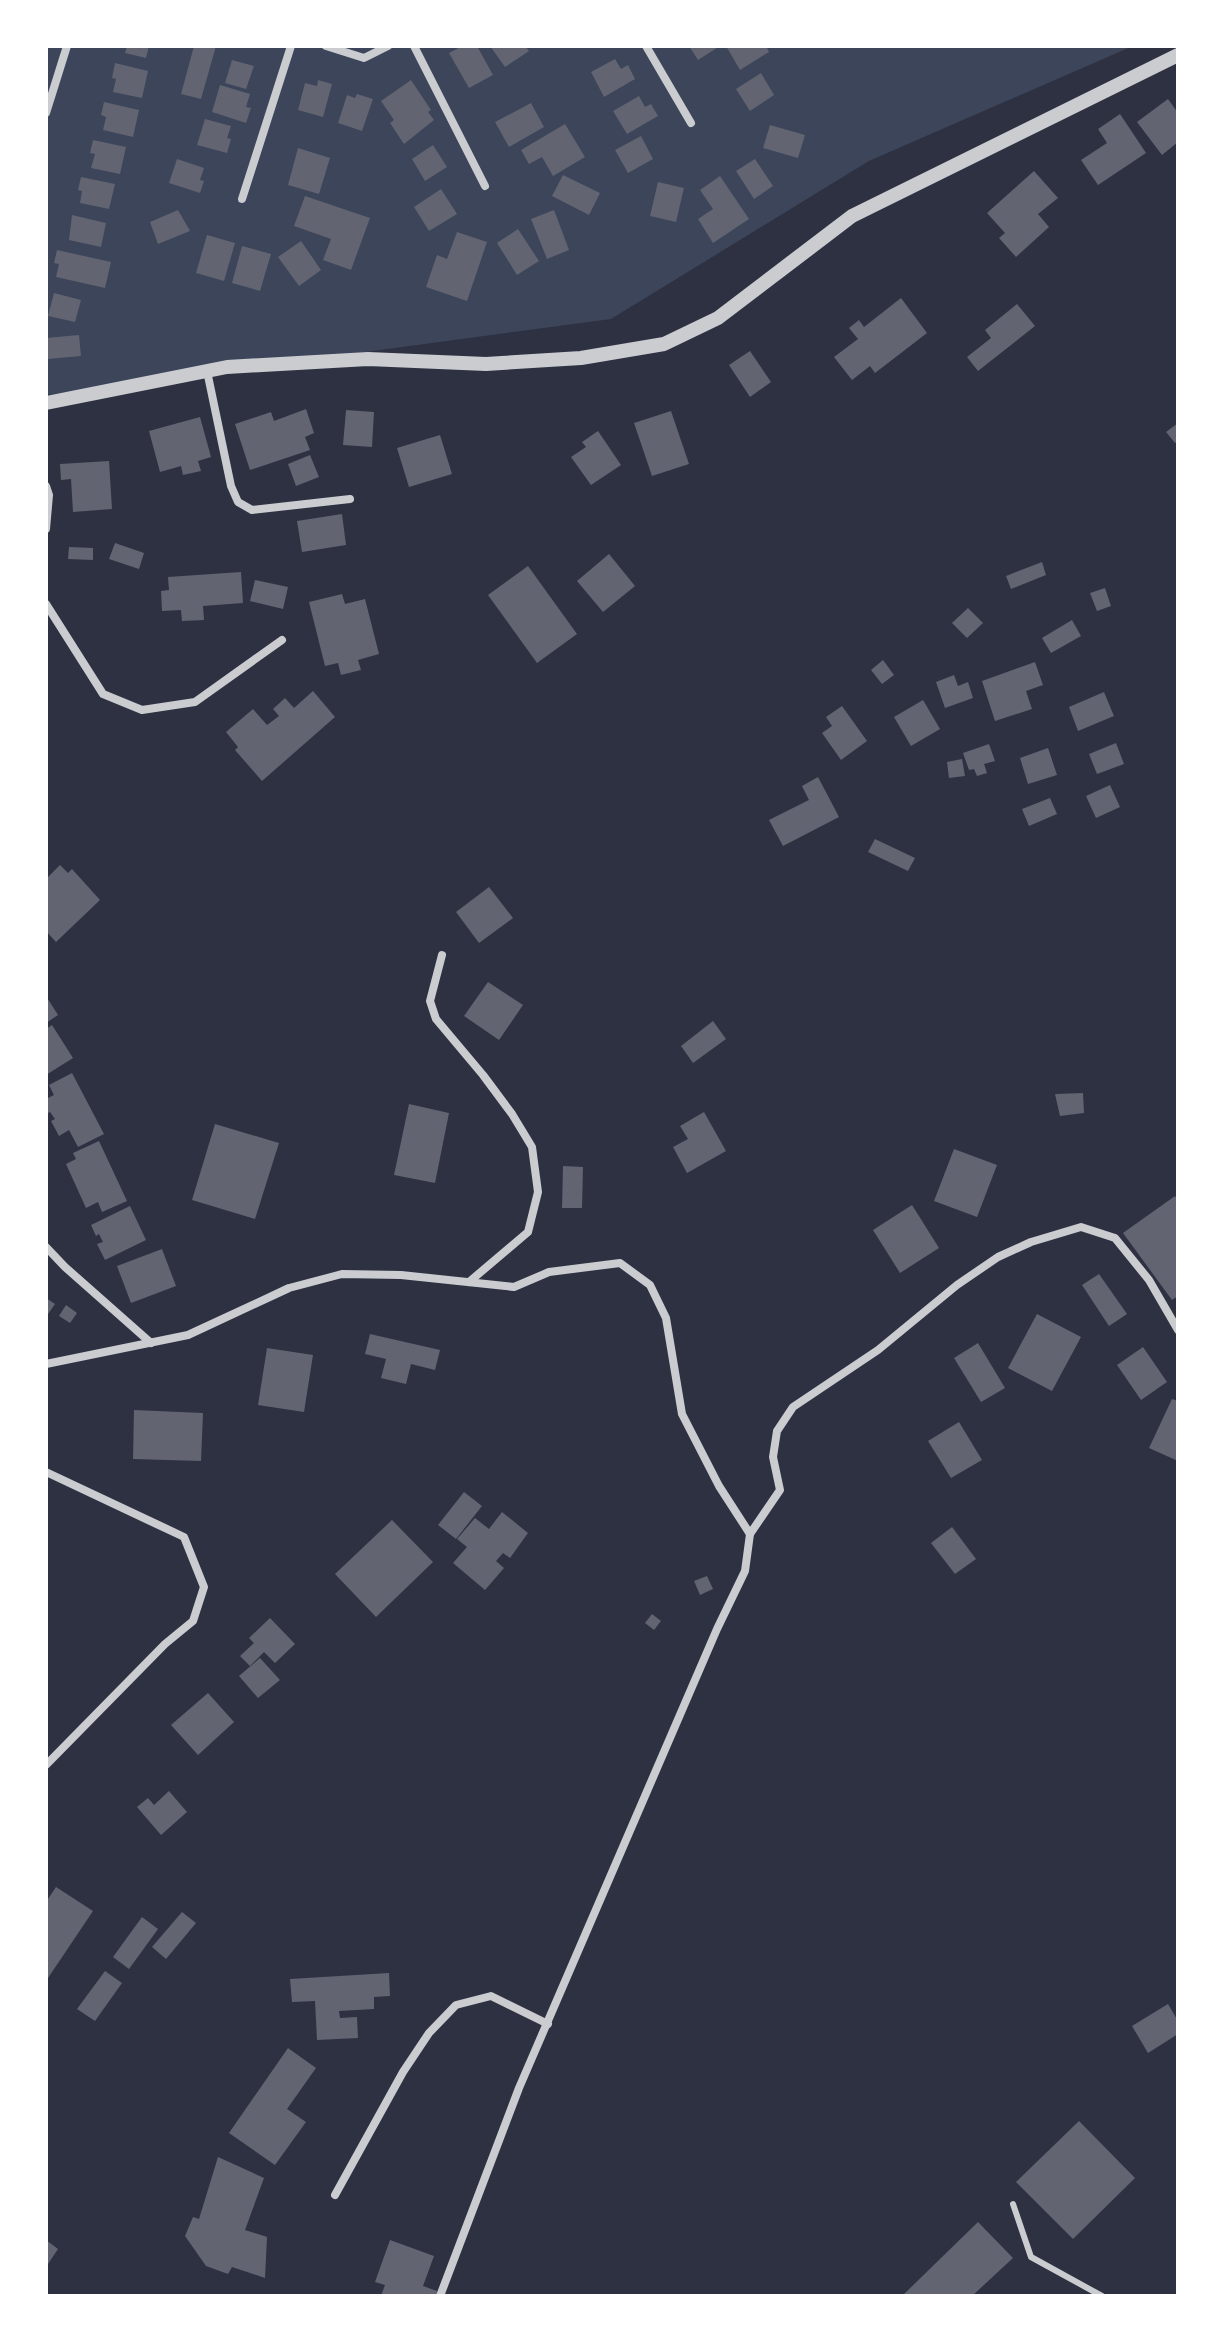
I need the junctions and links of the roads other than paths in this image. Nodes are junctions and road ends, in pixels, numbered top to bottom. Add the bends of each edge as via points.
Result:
1 (67, 46) edge
2 (291, 46) edge
3 (326, 46) edge
4 (388, 46) edge
5 (414, 46) edge
6 (646, 46) edge
7 (1178, 55) edge
8 (46, 113) edge
9 (691, 123) dead end
10 (485, 186) dead end
11 (242, 199) dead end
12 (207, 371) junction
13 (46, 403) edge
14 (46, 486) edge
15 (350, 499) dead end
16 (46, 529) edge
17 (46, 604) edge
18 (282, 640) dead end
19 (442, 955) dead end
20 (46, 1247) edge
21 (469, 1282) junction
22 (1178, 1330) edge
23 (151, 1343) junction
24 (46, 1364) edge
25 (46, 1472) edge
26 (750, 1534) junction
27 (46, 1765) edge
28 (548, 2024) junction
29 (335, 2195) dead end
30 (1013, 2204) dead end
31 (440, 2296) edge
32 (1102, 2296) edge

1 - 8 street
2 - 11 street
3 - 4 street via 364,58
5 - 10 street
6 - 9 street
7 - 12 street via 852,216 718,318 664,344 581,358 486,364 368,359
12 - 13 street
12 - 15 street via 238,502 252,510
14 - 16 street
17 - 18 street via 103,694 142,710 195,702
19 - 21 street via 430,1001 436,1019 532,1147 538,1192 528,1232
20 - 23 street
21 - 23 street via 342,1274 289,1288 188,1335
21 - 26 street via 514,1287 549,1272 620,1263 650,1285 666,1318 682,1414
22 - 26 street via 1149,1280 1115,1238 1081,1227 998,1257 878,1350 793,1407 777,1431 773,1457 780,1490
23 - 24 street
25 - 27 street via 184,1537 204,1587 193,1621
26 - 28 street via 745,1571
28 - 29 street via 491,1996 456,2005 403,2072
28 - 31 street
30 - 32 lane via 1031,2257

